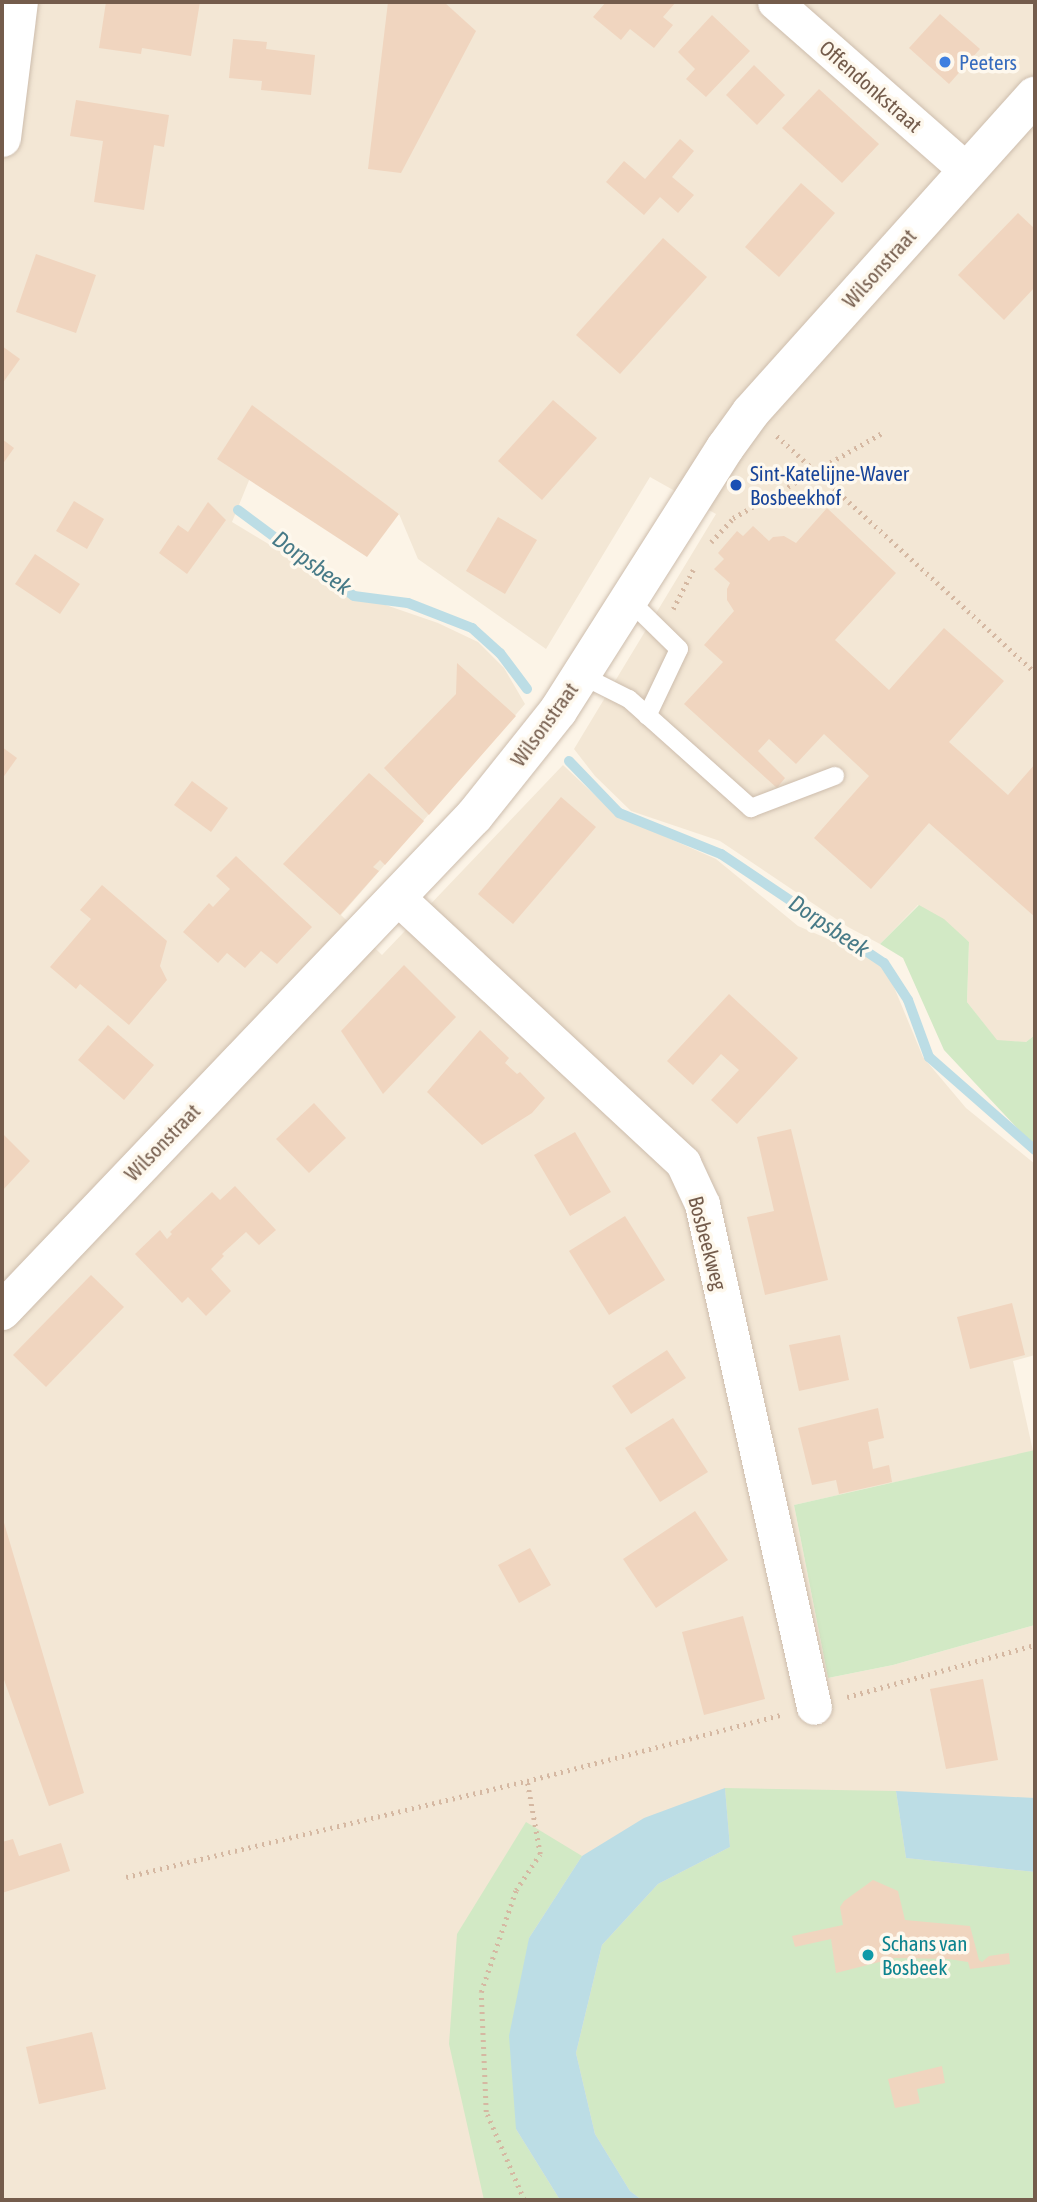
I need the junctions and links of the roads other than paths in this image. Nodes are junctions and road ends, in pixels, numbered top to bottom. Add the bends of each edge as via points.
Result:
1 (19, 2) edge
2 (775, 2) edge
3 (1035, 96) edge
4 (2, 138) edge
5 (966, 170) junction
6 (629, 600) junction
7 (581, 674) junction
8 (647, 716) junction
9 (835, 776) dead end
10 (396, 896) junction
11 (2, 1311) edge
12 (814, 1707) road end

1 - 4 street
2 - 5 street, Offendonkstraat
3 - 5 street, Wilsonstraat
5 - 6 street, Wilsonstraat via 751,412
6 - 7 street, Wilsonstraat
6 - 8 lane via 679,649
7 - 8 lane via 629,699
7 - 10 street, Wilsonstraat via 558,711 475,815
8 - 9 lane via 751,808
10 - 11 street, Wilsonstraat
10 - 12 street, Bosbeekweg via 683,1163 702,1204

